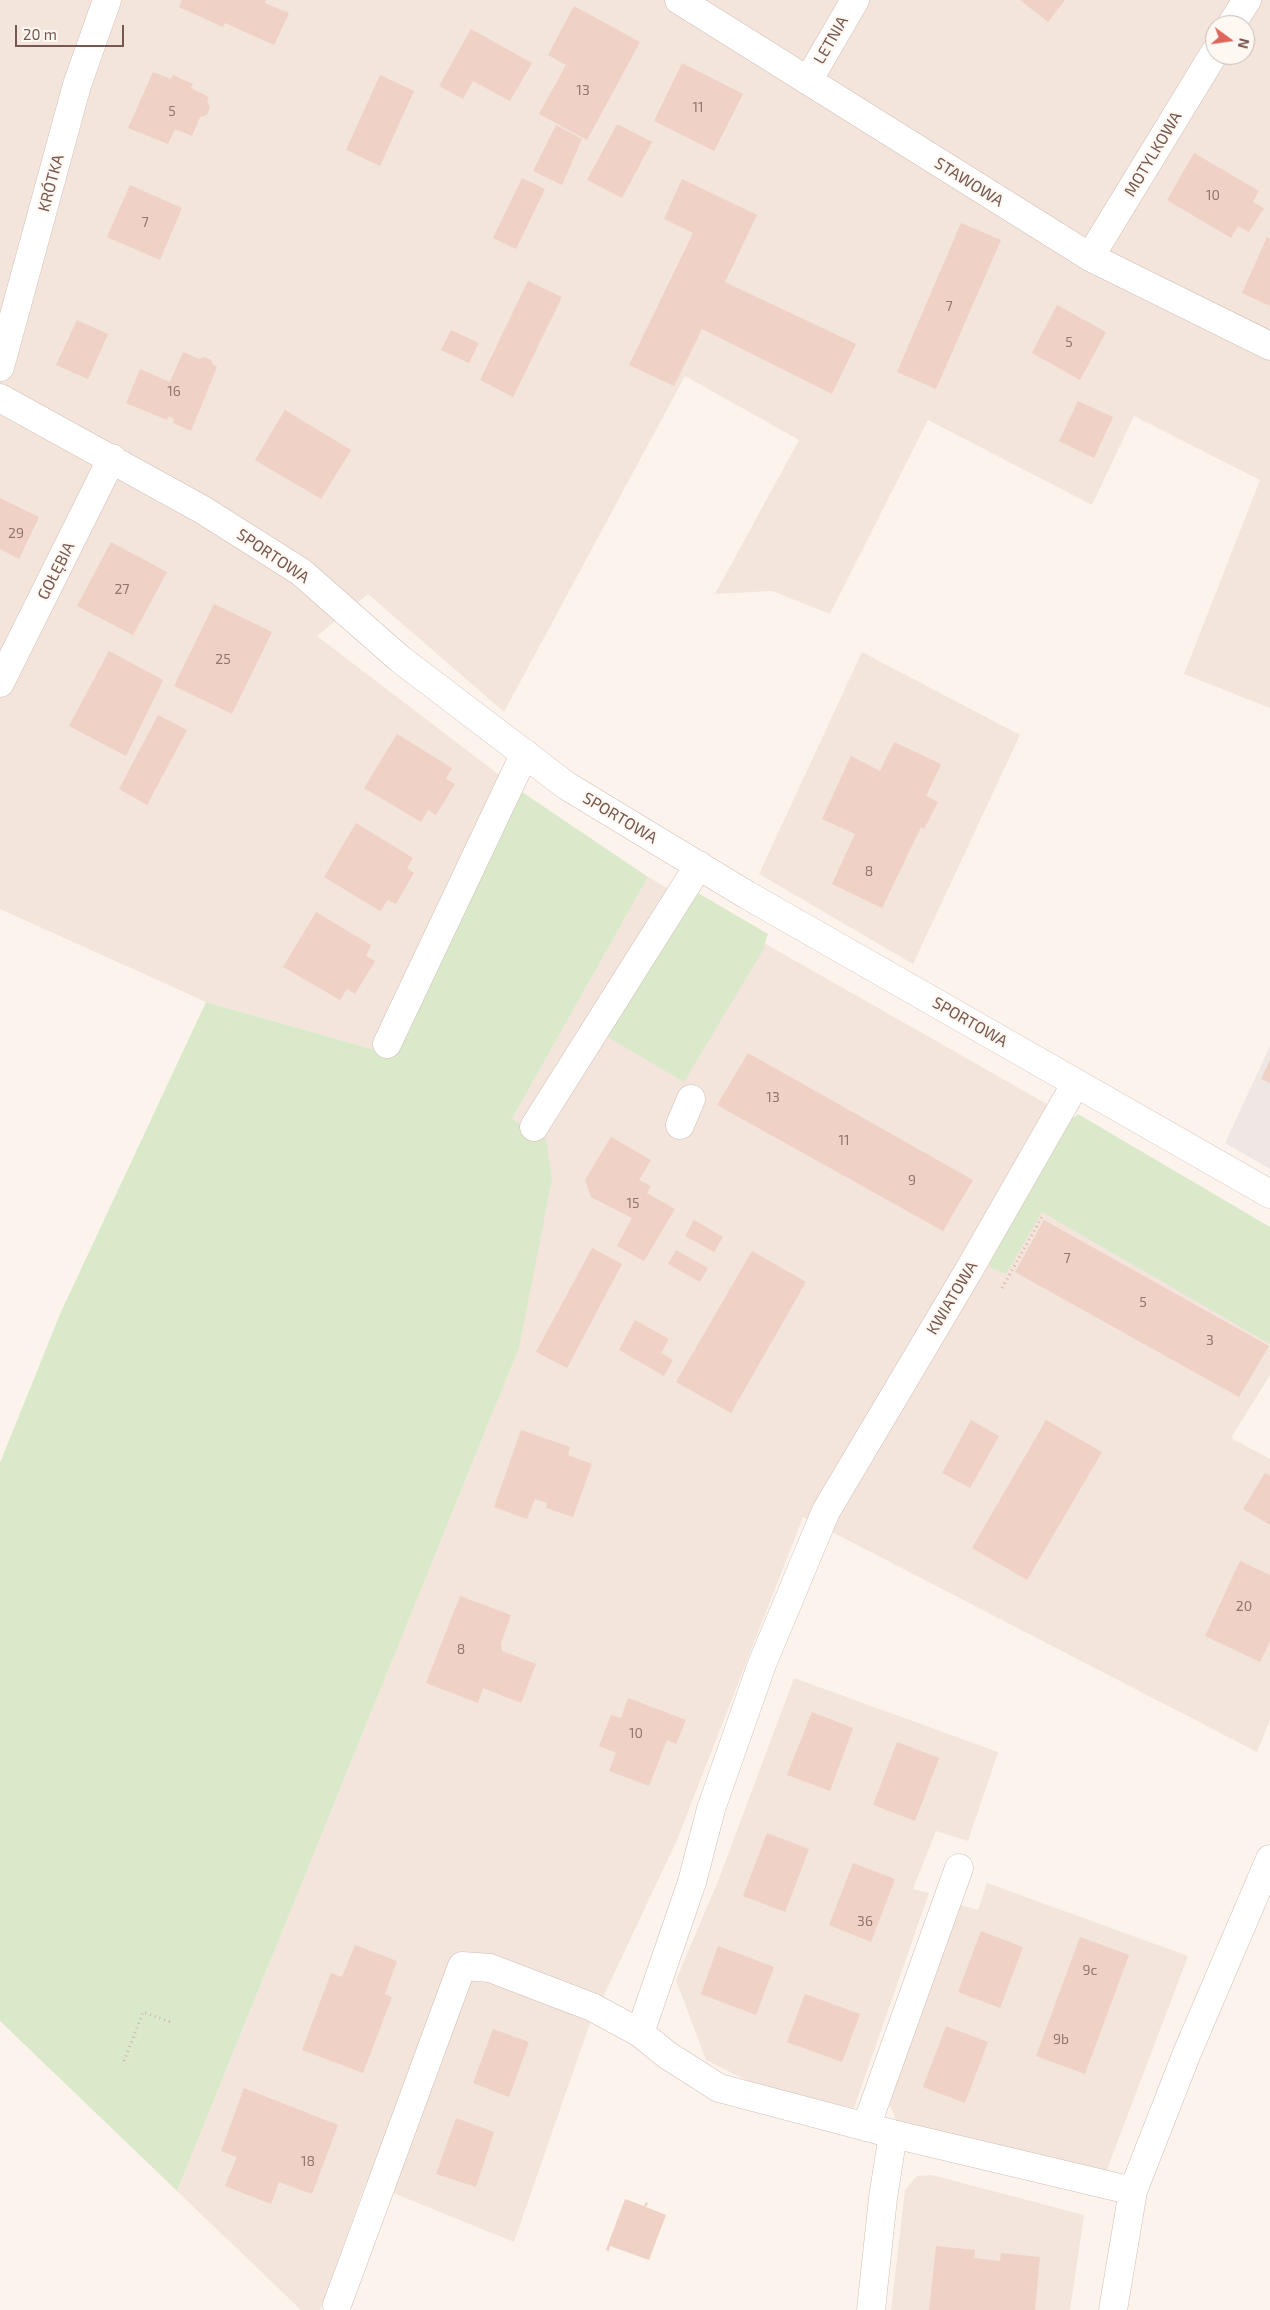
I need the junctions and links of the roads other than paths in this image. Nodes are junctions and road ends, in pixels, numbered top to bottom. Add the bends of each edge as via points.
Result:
1 (107, 0) edge
2 (678, 0) edge
3 (855, 0) edge
4 (1247, 0) edge
5 (1237, 15) edge
6 (1207, 65) edge
7 (808, 81) junction
8 (1090, 257) junction
9 (1270, 346) edge
10 (0, 367) edge
11 (0, 398) edge
12 (112, 458) junction
13 (0, 682) edge
14 (525, 753) junction
15 (699, 865) junction
16 (387, 1044) dead end
17 (1076, 1083) junction
18 (691, 1099) dead end
19 (680, 1125) dead end
20 (534, 1127) dead end
21 (1270, 1194) edge
22 (1270, 1859) edge
23 (959, 1868) dead end
24 (640, 2033) junction
25 (866, 2127) junction
26 (893, 2134) junction
27 (1133, 2191) junction
28 (337, 2305) dead end
29 (871, 2310) edge
30 (1113, 2310) edge

1 - 10 street, KRÓTKA via 77,85
2 - 7 street, STAWOWA
3 - 7 street, LETNIA
4 - 5 street
6 - 8 street, MOTYLKOWA
7 - 8 street, STAWOWA
8 - 9 street, STAWOWA
11 - 12 street, SPORTOWA
12 - 13 street, GOŁĘBIA
12 - 14 street, SPORTOWA via 203,510 300,572 400,659
14 - 15 street, SPORTOWA via 567,786
14 - 16 street
15 - 17 street, SPORTOWA
15 - 20 street
17 - 21 street, SPORTOWA
17 - 24 street, KWIATOWA via 826,1511 762,1664 711,1809 692,1882
18 - 19 street
22 - 27 street via 1187,2053
23 - 25 street
24 - 25 street via 667,2055 719,2088
24 - 28 street via 592,2007 490,1968 462,1966
25 - 26 street
26 - 27 street
26 - 29 street
27 - 30 street

